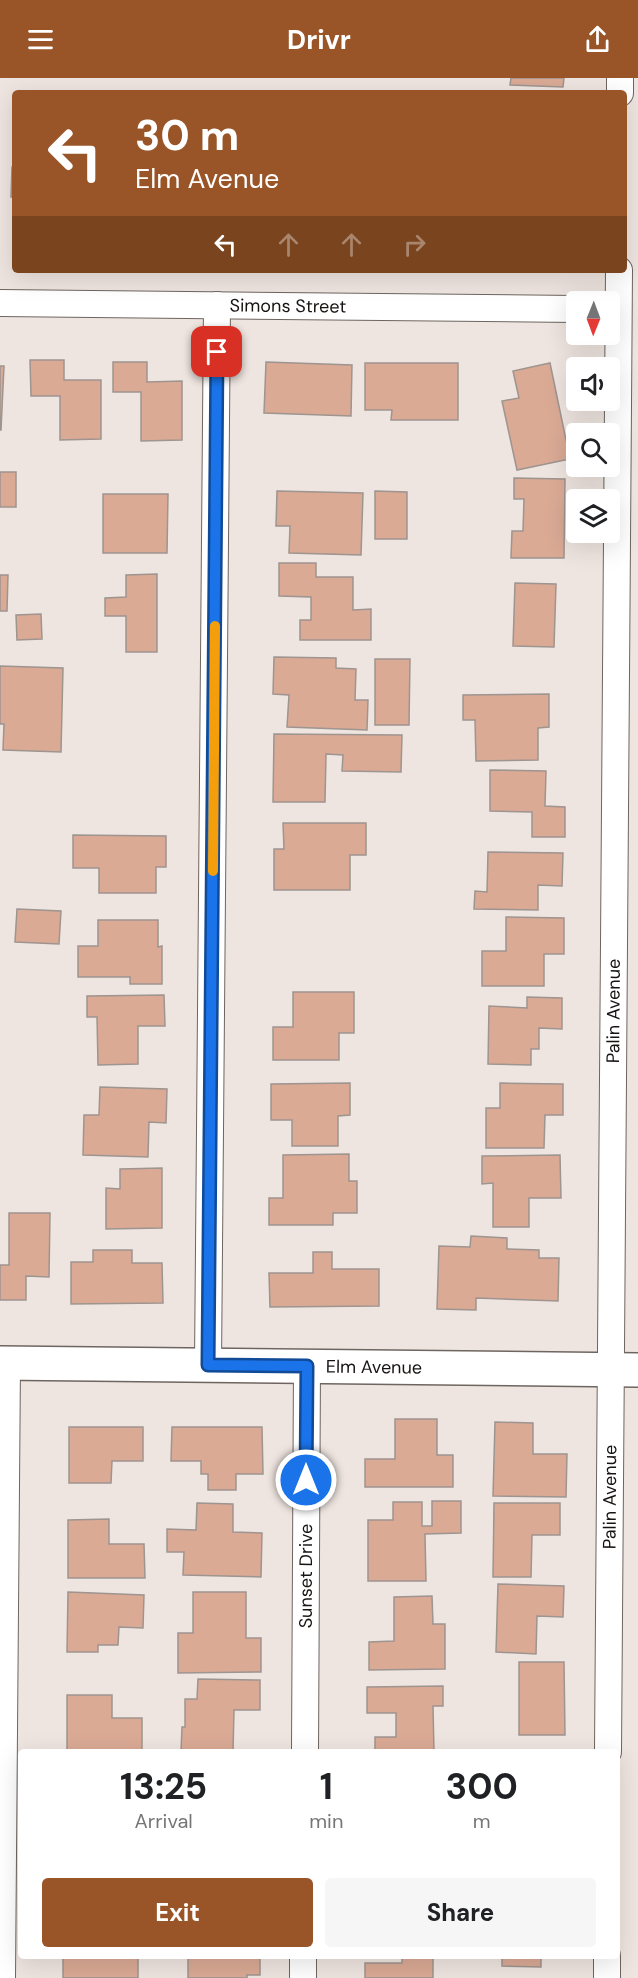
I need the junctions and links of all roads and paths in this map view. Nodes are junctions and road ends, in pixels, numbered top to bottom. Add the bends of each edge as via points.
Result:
1 (619, 273) edge
2 (0, 303) edge
3 (217, 305) junction
4 (566, 309) edge
5 (622, 309) edge
6 (3, 1363) edge
7 (208, 1365) junction
8 (307, 1366) junction
9 (625, 1369) edge
10 (305, 1749) edge
11 (608, 1749) edge
12 (303, 1959) edge
13 (607, 1959) edge
14 (2, 1978) edge
15 (303, 1978) edge
16 (607, 1978) edge

1 - 5 street, Palin Avenue
2 - 3 street, Simons Street
3 - 4 street, Simons Street
3 - 7 street
5 - 9 street, Palin Avenue
6 - 7 street, Elm Avenue
6 - 14 street
7 - 8 street, Elm Avenue
8 - 9 street, Elm Avenue
8 - 10 street, Sunset Drive
9 - 11 street, Palin Avenue
12 - 15 street
13 - 16 street

